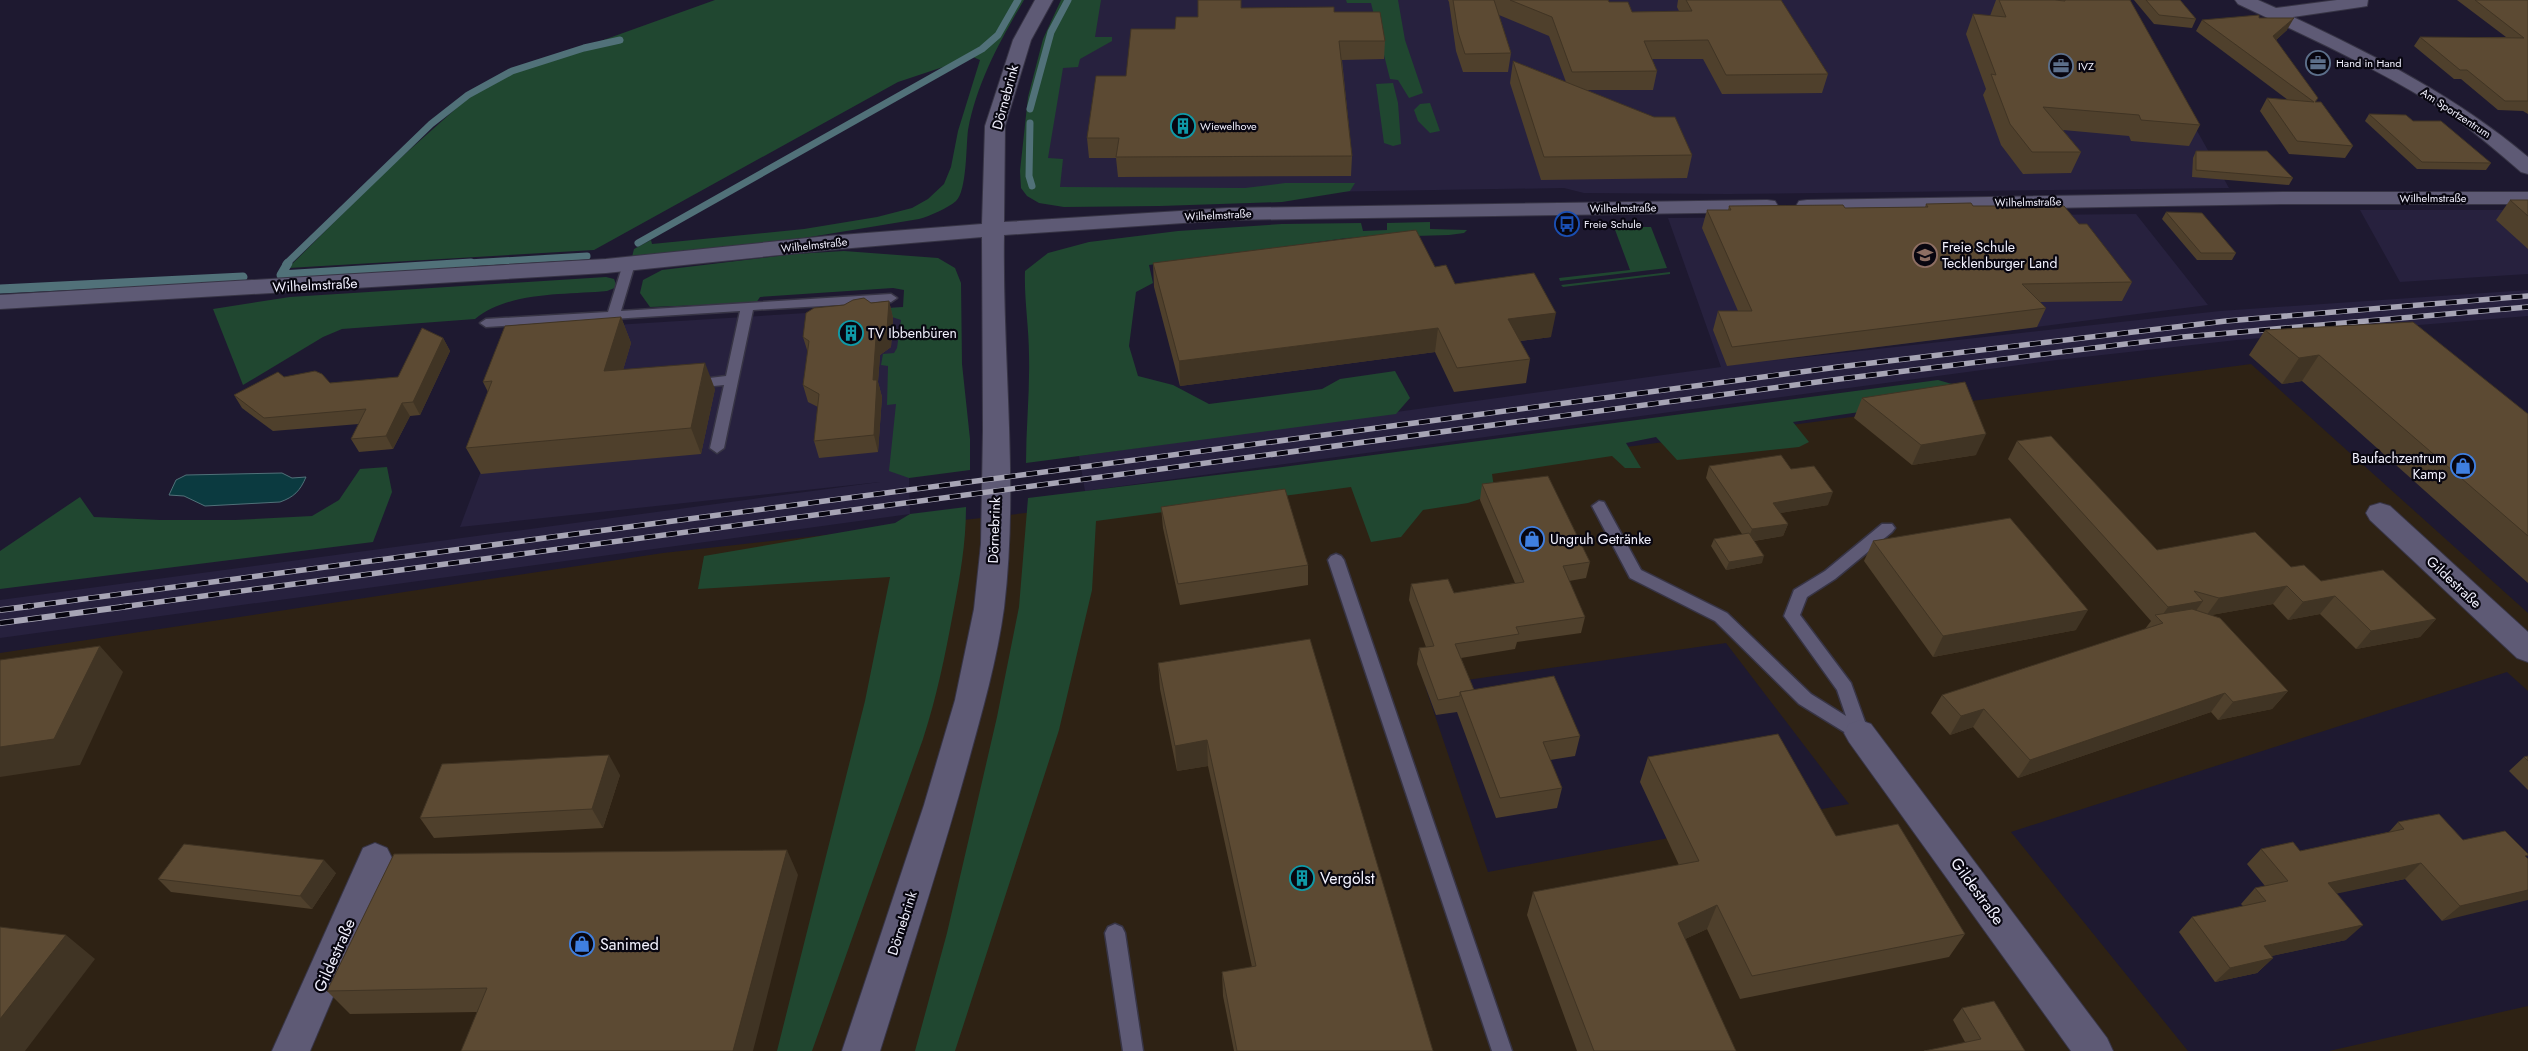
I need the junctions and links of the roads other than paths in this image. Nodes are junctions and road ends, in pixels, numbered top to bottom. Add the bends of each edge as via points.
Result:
1 (1044, 0) edge
2 (2244, 0) edge
3 (2367, 1) edge
4 (2273, 14) junction
5 (2528, 168) edge
6 (2528, 198) edge
7 (992, 230) junction
8 (629, 264) junction
9 (890, 298) dead end
10 (0, 302) edge
11 (747, 307) junction
12 (613, 315) junction
13 (486, 322) dead end
14 (732, 380) junction
15 (679, 385) edge
16 (717, 448) dead end
17 (1599, 506) dead end
18 (2380, 513) dead end
19 (1887, 528) dead end
20 (1336, 560) dead end
21 (2528, 650) edge
22 (1860, 733) junction
23 (375, 858) dead end
24 (1116, 932) dead end
25 (291, 1051) edge
26 (861, 1051) edge
27 (1134, 1051) edge
28 (1502, 1051) edge
29 (2094, 1051) edge

1 - 7 street, Dörnebrink via 1022,40 995,126
2 - 4 street, Am Sportzentrum
3 - 4 street
4 - 5 street, Am Sportzentrum via 2365,59 2438,100 2494,138
6 - 7 street, Wilhelmstraße via 2291,198 1266,213
7 - 8 street, Wilhelmstraße
7 - 26 street, Dörnebrink via 996,430 995,544 989,609 970,700 940,805
8 - 10 street, Wilhelmstraße
8 - 12 lane
9 - 11 lane
11 - 12 lane
11 - 14 lane
12 - 13 lane
14 - 15 lane
14 - 16 lane
17 - 22 lane via 1635,574 1721,617 1805,699
18 - 21 street, Gildestraße
19 - 22 lane via 1830,575 1800,594 1792,616 1845,688
20 - 28 lane
22 - 29 street, Gildestraße
23 - 25 street, Gildestraße
24 - 27 lane

